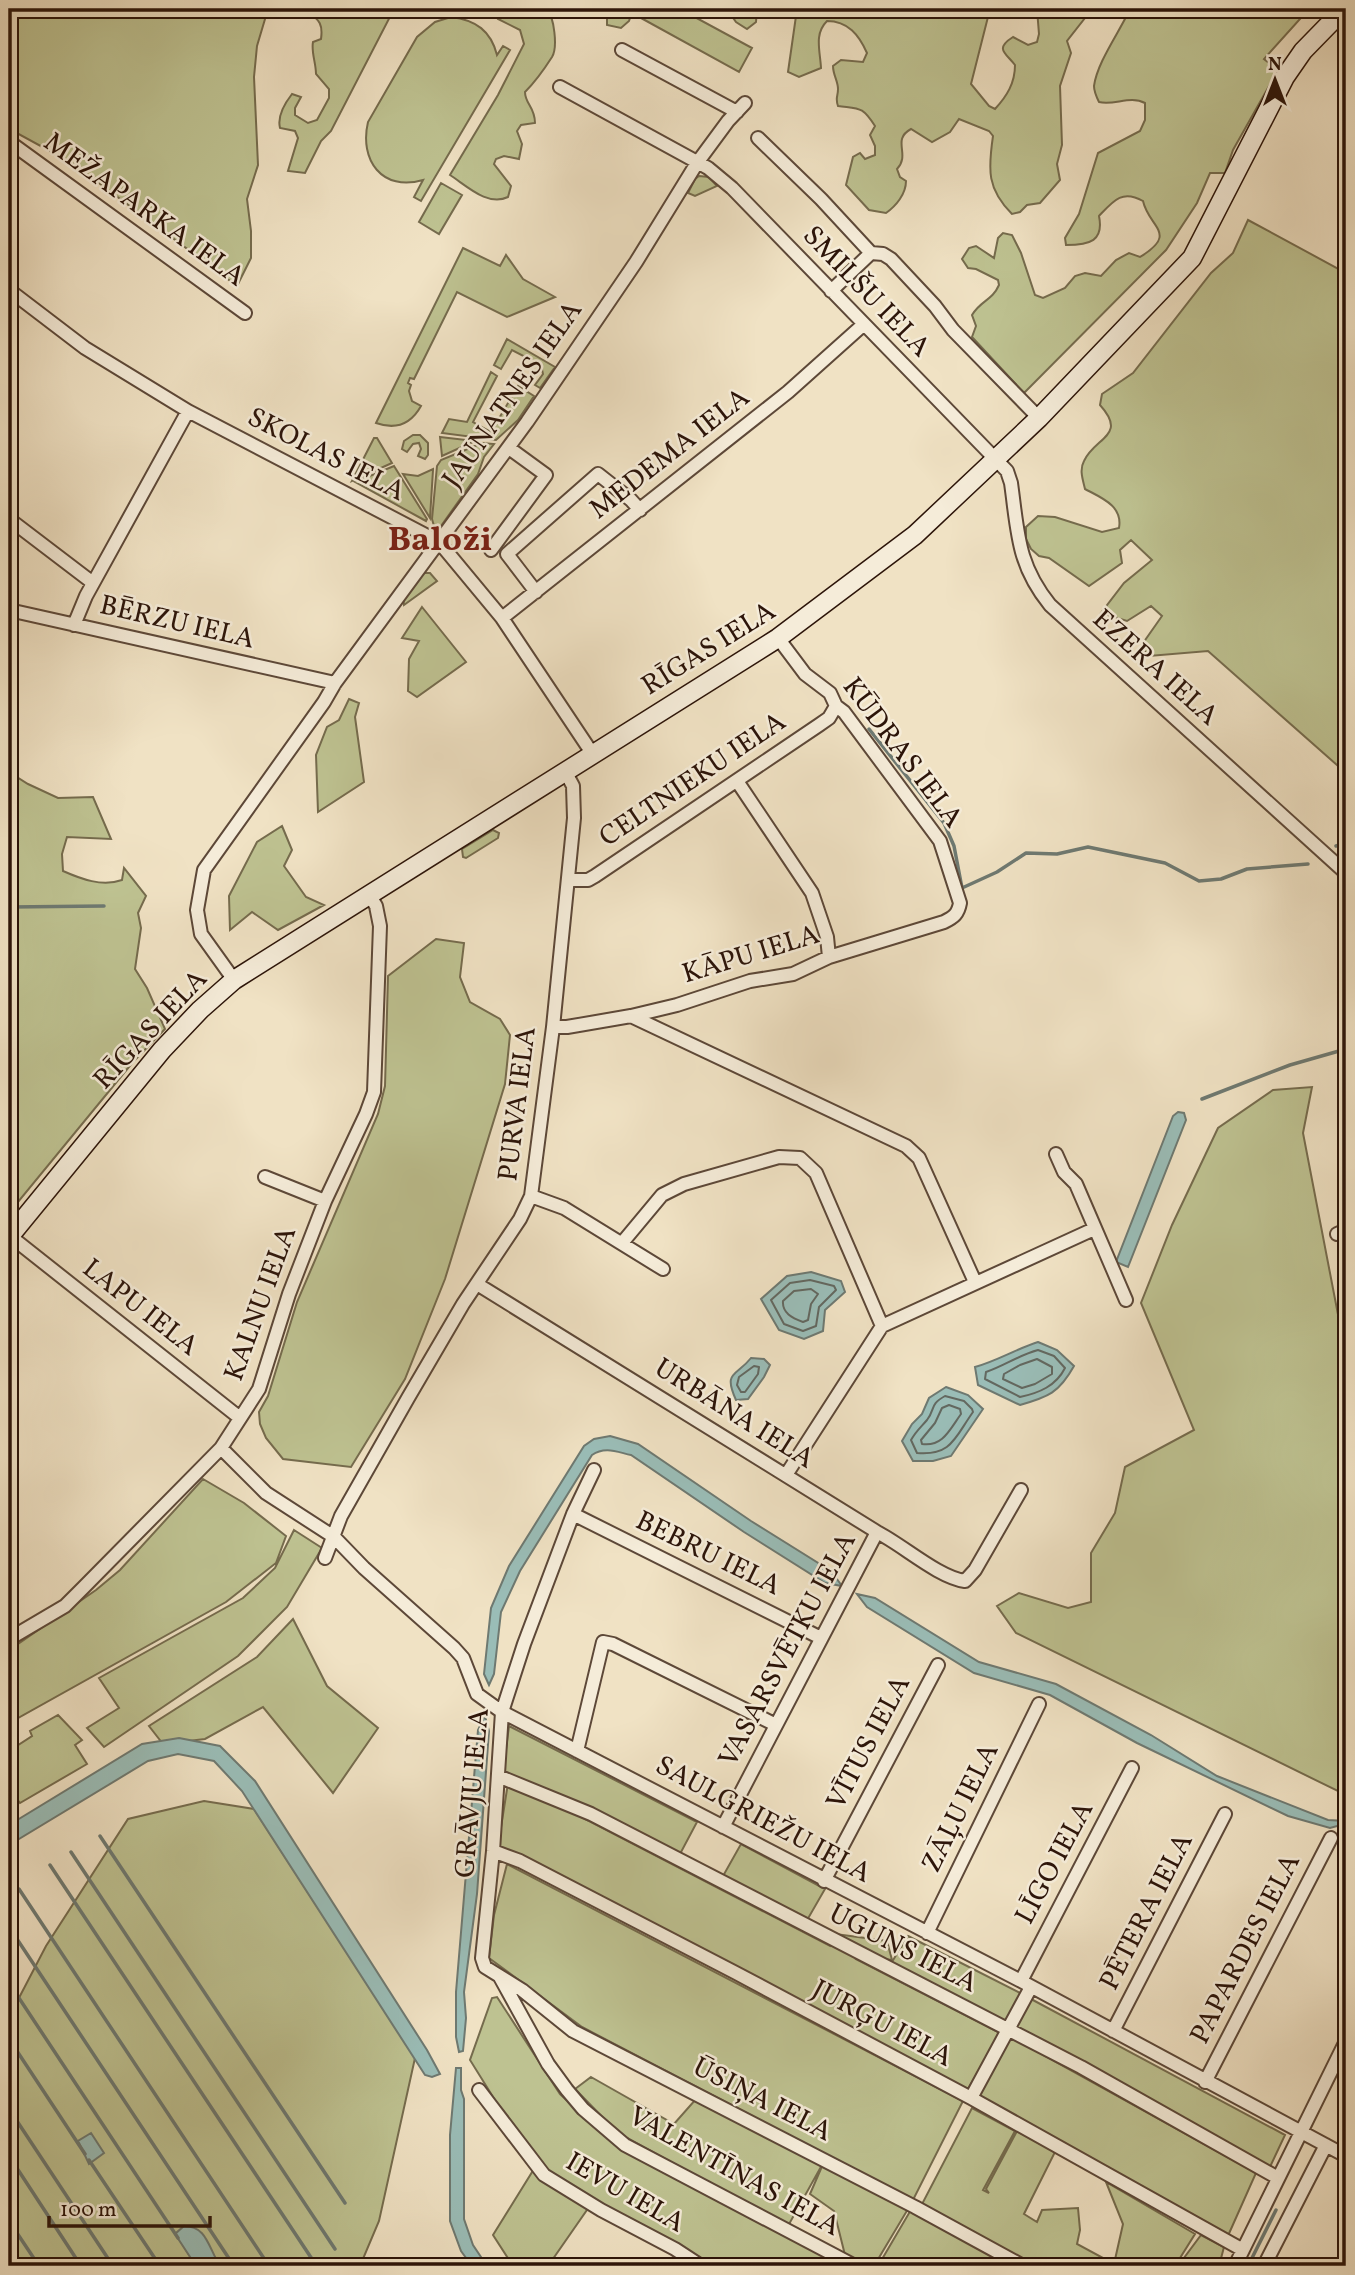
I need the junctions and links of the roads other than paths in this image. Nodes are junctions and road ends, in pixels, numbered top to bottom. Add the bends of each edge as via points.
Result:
1 (1344, 9) edge
2 (622, 50) dead end
3 (560, 87) dead end
4 (758, 138) dead end
5 (12, 148) edge
6 (697, 163) junction
7 (870, 253) junction
8 (9, 290) edge
9 (831, 291) junction
10 (245, 313) dead end
11 (864, 324) junction
12 (188, 411) junction
13 (1039, 418) junction
14 (509, 448) junction
15 (995, 461) junction
16 (640, 510) junction
17 (9, 519) edge
18 (439, 542) junction
19 (491, 550) dead end
20 (93, 583) junction
21 (536, 592) junction
22 (9, 610) edge
23 (502, 618) junction
24 (74, 625) junction
25 (778, 638) junction
26 (335, 683) junction
27 (836, 706) junction
28 (592, 753) junction
29 (565, 771) junction
30 (737, 780) junction
31 (1346, 873) edge
32 (569, 880) junction
33 (369, 894) junction
34 (958, 911) joint
35 (829, 957) junction
36 (234, 980) junction
37 (631, 1016) junction
38 (553, 1027) junction
39 (1056, 1154) dead end
40 (265, 1177) dead end
41 (531, 1196) junction
42 (325, 1201) junction
43 (1094, 1229) junction
44 (9, 1236) edge
45 (622, 1243) junction
46 (663, 1269) dead end
47 (975, 1282) junction
48 (477, 1284) junction
49 (1126, 1300) dead end
50 (882, 1325) junction
51 (240, 1418) junction
52 (221, 1448) junction
53 (594, 1470) dead end
54 (786, 1475) junction
55 (1021, 1490) dead end
56 (573, 1514) junction
57 (877, 1532) junction
58 (334, 1537) junction
59 (325, 1558) dead end
60 (821, 1638) junction
61 (9, 1639) edge
62 (938, 1665) dead end
63 (1039, 1704) dead end
64 (502, 1712) junction
65 (776, 1725) junction
66 (577, 1751) junction
67 (1132, 1768) dead end
68 (498, 1776) junction
69 (1225, 1814) dead end
70 (723, 1827) junction
71 (1331, 1838) dead end
72 (493, 1850) junction
73 (824, 1881) junction
74 (927, 1933) junction
75 (485, 1967) joint
76 (499, 1977) junction
77 (1026, 1984) junction
78 (1008, 2031) junction
79 (1113, 2031) junction
80 (1346, 2041) edge
81 (1205, 2082) junction
82 (479, 2090) dead end
83 (971, 2098) junction
84 (1301, 2133) junction
85 (1326, 2145) junction
86 (1346, 2156) edge
87 (1278, 2178) junction
88 (1243, 2250) junction
89 (701, 2266) edge
90 (855, 2266) edge
91 (1023, 2266) edge
92 (1235, 2266) edge
93 (1264, 2266) edge

1 - 13 main road, RĪGAS IELA via 1285,77 1192,258
2 - 6 street, JAUNATNES IELA via 741,108
3 - 6 street, SMILŠU IELA
4 - 7 street
5 - 10 street, MEŽAPARKA IELA
6 - 9 street, SMILŠU IELA via 720,176
6 - 14 street, JAUNATNES IELA via 636,262
7 - 9 street
7 - 13 street via 891,259
8 - 12 street, SKOLAS IELA via 85,348
9 - 11 street, SMILŠU IELA
11 - 15 street, SMILŠU IELA
11 - 16 street, MEDEMA IELA via 788,392
12 - 18 street, SKOLAS IELA
12 - 20 street
13 - 15 main road, RĪGAS IELA
14 - 18 street, JAUNATNES IELA
14 - 19 street via 546,475
15 - 25 main road, RĪGAS IELA via 915,535
15 - 31 street, EZERA IELA via 1007,471 1011,483 1023,559 1050,605
16 - 21 street, MEDEMA IELA
16 - 21 street via 598,474 507,554
17 - 20 street
18 - 23 street, SKOLAS IELA
18 - 26 street, JAUNATNES IELA
20 - 24 street
21 - 23 street, MEDEMA IELA
22 - 24 street, BĒRZU IELA
23 - 28 street, SKOLAS IELA
24 - 26 street, BĒRZU IELA
25 - 27 street, KŪDRAS IELA via 805,674 830,693
25 - 28 main road, RĪGAS IELA
26 - 36 street, JAUNATNES IELA via 204,870 197,910 201,934
27 - 30 street, CELTNIEKU IELA via 829,718
27 - 34 street, KŪDRAS IELA via 940,841 960,903
28 - 29 main road, RĪGAS IELA
29 - 32 street, PURVA IELA via 575,800
29 - 33 main road, RĪGAS IELA
30 - 32 street, CELTNIEKU IELA via 588,880
30 - 35 street via 813,893
32 - 38 street, PURVA IELA
33 - 36 main road, RĪGAS IELA
33 - 42 street, KALNU IELA via 380,926 374,1092
34 - 35 street, KĀPU IELA via 944,922
35 - 37 street, KĀPU IELA via 793,974 750,981
36 - 44 main road, RĪGAS IELA via 162,1050
37 - 38 street, KĀPU IELA
37 - 47 street via 906,1146 919,1158
38 - 41 street, PURVA IELA
39 - 43 street via 1076,1184
40 - 42 street
41 - 45 street via 564,1208
41 - 48 street, PURVA IELA
42 - 51 street, KALNU IELA via 289,1294 267,1369
43 - 47 street
43 - 49 street
44 - 51 street, LAPU IELA
45 - 46 street
45 - 50 street via 652,1205 673,1188 779,1157 800,1158 816,1173
47 - 50 street
48 - 54 street, URBĀNA IELA
48 - 58 street, PURVA IELA via 341,1516
50 - 54 street
51 - 52 street, KALNU IELA
52 - 58 street, SAULGRIEŽU IELA via 266,1493
52 - 61 street, KALNU IELA via 65,1606
53 - 56 street, GRĀVJU IELA
54 - 57 street, URBĀNA IELA
55 - 57 street, URBĀNA IELA via 965,1581 951,1579
56 - 60 street, BEBRU IELA
56 - 64 street, GRĀVJU IELA
57 - 60 street, VASARSVĒTKU IELA
58 - 59 street, PURVA IELA
58 - 64 street, SAULGRIEŽU IELA via 454,1647 477,1694
60 - 65 street, VASARSVĒTKU IELA
62 - 73 street, VĪTUS IELA
63 - 74 street, ZĀĻU IELA
64 - 66 street, SAULGRIEŽU IELA
64 - 68 street, GRĀVJU IELA
65 - 66 street via 603,1642
65 - 70 street, VASARSVĒTKU IELA
66 - 70 street, SAULGRIEŽU IELA
67 - 77 street, LĪGO IELA
68 - 72 street, GRĀVJU IELA
68 - 78 street, UGUNS IELA via 591,1814
69 - 79 street, PĒTERA IELA
70 - 73 street, SAULGRIEŽU IELA
71 - 81 street, PAPARDES IELA
72 - 75 street, GRĀVJU IELA via 482,1958
72 - 83 street, JURĢU IELA
73 - 74 street, SAULGRIEŽU IELA
74 - 77 street, SAULGRIEŽU IELA
75 - 76 street, ŪSIŅA IELA
76 - 90 street, VALENTĪNAS IELA via 567,2090 625,2145
76 - 91 street, ŪSIŅA IELA via 573,2031
77 - 78 street, LĪGO IELA
77 - 79 street, SAULGRIEŽU IELA
78 - 83 street, LĪGO IELA
78 - 87 street, UGUNS IELA
79 - 81 street, SAULGRIEŽU IELA
80 - 84 street
81 - 84 street, SAULGRIEŽU IELA
82 - 89 street, IEVU IELA via 544,2175
83 - 88 street, JURĢU IELA
84 - 85 street, SAULGRIEŽU IELA
84 - 87 street
85 - 86 street, SAULGRIEŽU IELA
85 - 93 street
87 - 88 street
88 - 92 street

